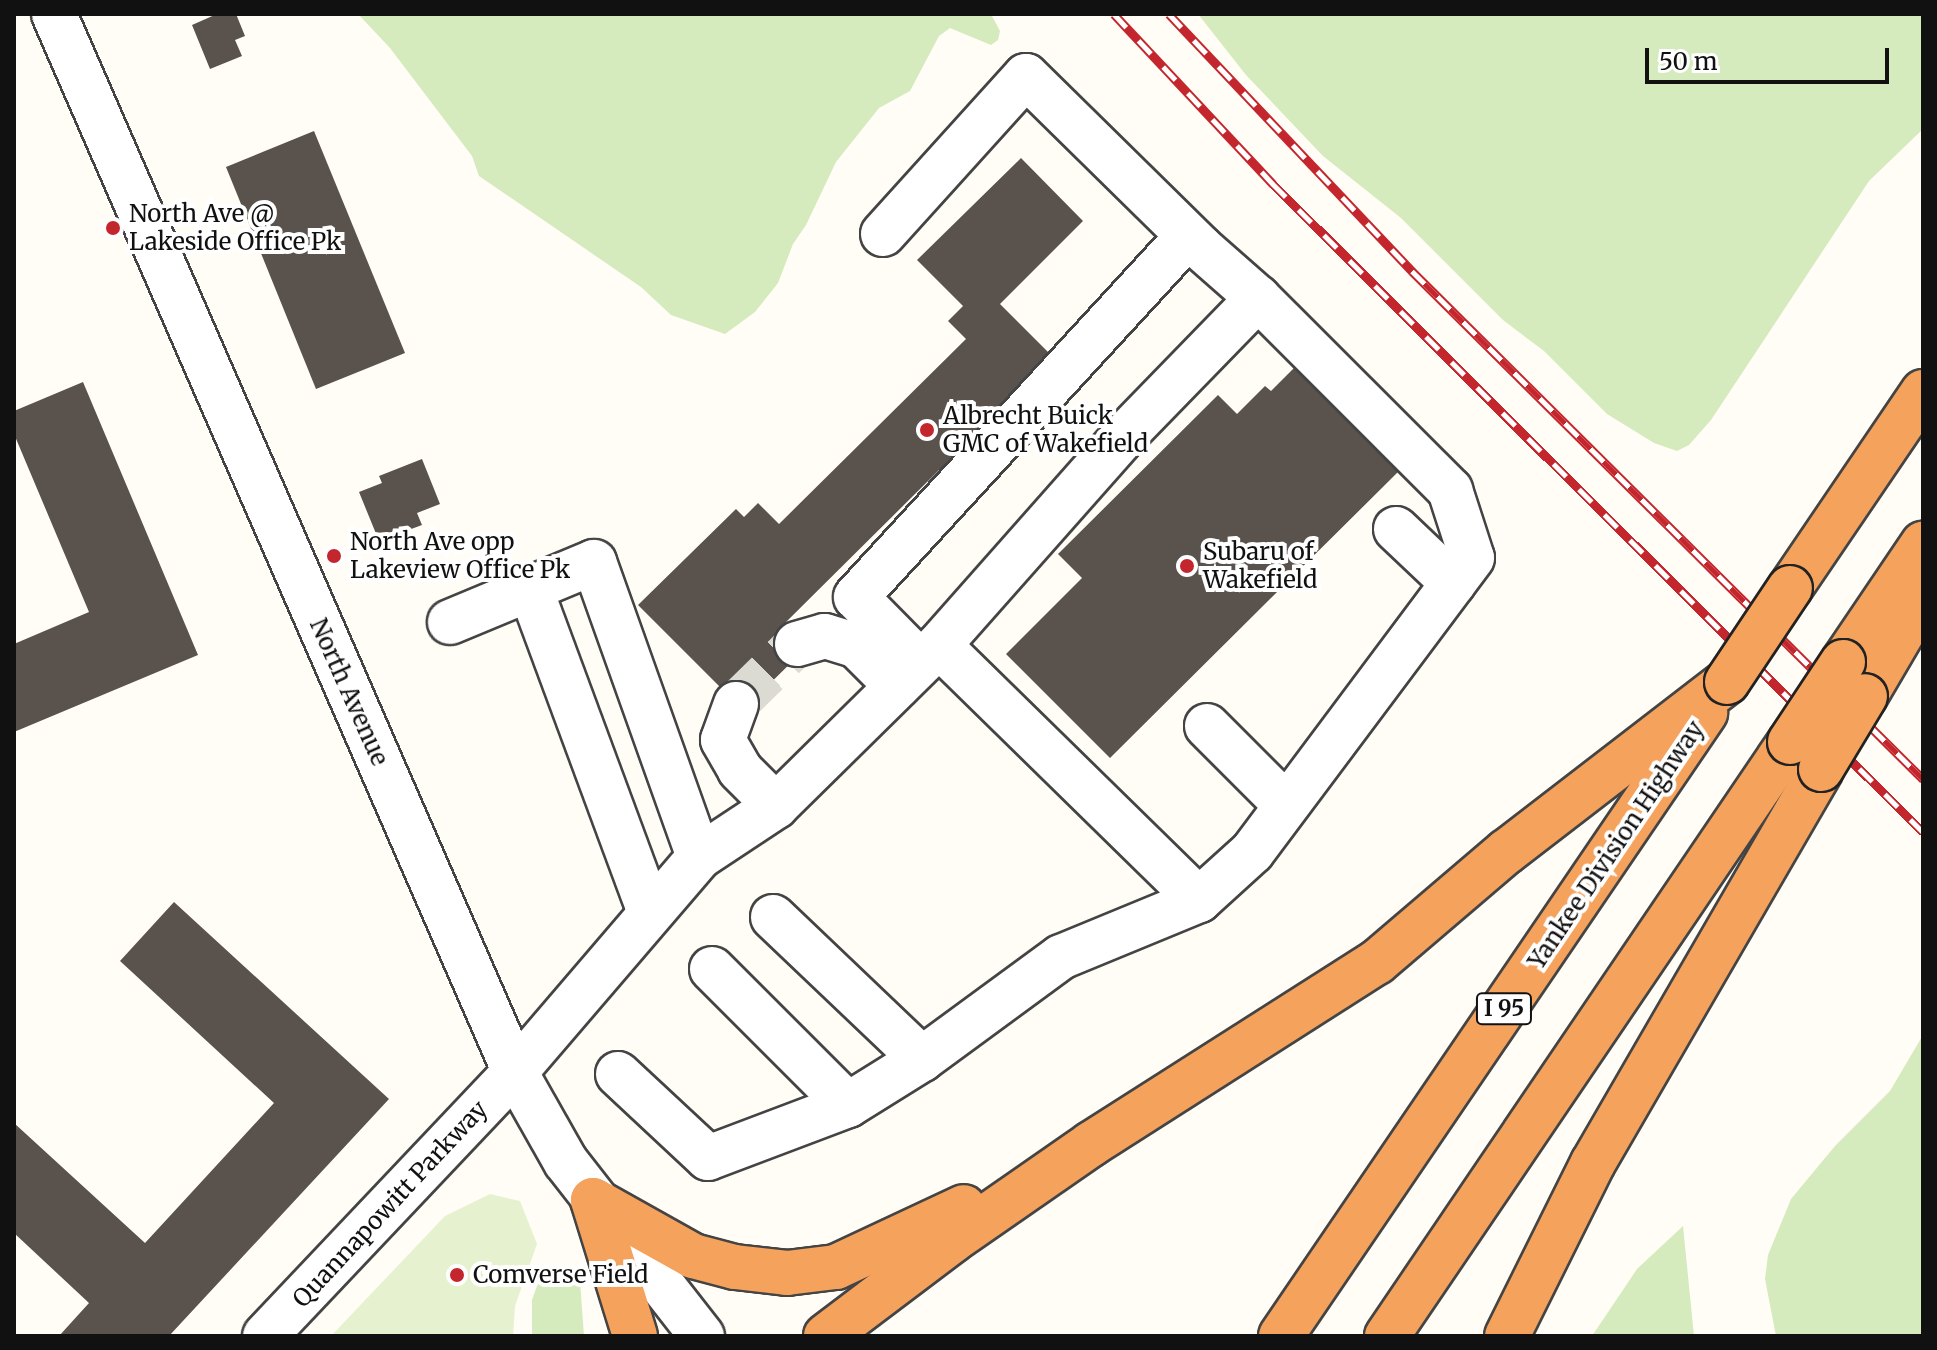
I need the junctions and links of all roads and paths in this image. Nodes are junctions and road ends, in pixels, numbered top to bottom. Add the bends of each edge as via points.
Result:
1 (54, 14) edge
2 (883, 234) dead end
3 (1188, 236) junction
4 (1258, 298) junction
5 (1923, 392) edge
6 (1396, 529) dead end
7 (1923, 544) edge
8 (1453, 583) junction
9 (530, 588) junction
10 (1923, 597) edge
11 (450, 622) dead end
12 (797, 644) tunnel mouth
13 (918, 664) junction
14 (1854, 679) junction
15 (1727, 682) junction
16 (736, 704) tunnel mouth
17 (1207, 726) dead end
18 (1805, 755) junction
19 (1286, 805) junction
20 (776, 806) junction
21 (699, 857) junction
22 (1199, 900) junction
23 (650, 913) junction
24 (773, 917) dead end
25 (712, 969) dead end
26 (922, 1059) junction
27 (515, 1072) junction
28 (618, 1074) dead end
29 (848, 1105) junction
30 (1091, 1144) junction
31 (593, 1200) junction
32 (265, 1336) edge
33 (635, 1336) edge
34 (702, 1336) edge
35 (826, 1336) edge
36 (1281, 1336) edge
37 (1387, 1336) edge
38 (1507, 1336) edge

1 - 27 street, North Avenue
2 - 3 street via 1026,76
3 - 4 street
3 - 13 street via 856,597
4 - 8 street via 1450,490 1472,558
4 - 13 street, Quannapowitt Parkway via 1122,438
5 - 15 highway, Yankee Division Highway / I 95, bridge
6 - 8 street
7 - 14 highway
8 - 19 street
9 - 11 street
9 - 21 street via 594,562
9 - 23 street
10 - 14 highway
12 - 13 street via 825,636
13 - 20 street, Quannapowitt Parkway
13 - 22 street
14 - 18 highway, bridge
15 - 30 highway via 1506,852 1377,962
15 - 36 highway, Yankee Division Highway / I 95
16 - 20 street via 723,740 740,770
17 - 19 street
18 - 37 highway
18 - 38 highway
19 - 22 street via 1252,852
20 - 21 street, Quannapowitt Parkway
21 - 23 street, Quannapowitt Parkway
22 - 26 street via 1061,957
23 - 27 street, Quannapowitt Parkway
24 - 26 street
25 - 29 street
26 - 29 street
27 - 31 street, North Avenue
27 - 32 street, Quannapowitt Parkway
28 - 29 street via 708,1158
30 - 31 highway via 858,1259 810,1273 747,1269 693,1256
30 - 35 highway
31 - 33 highway
31 - 34 street, North Avenue

